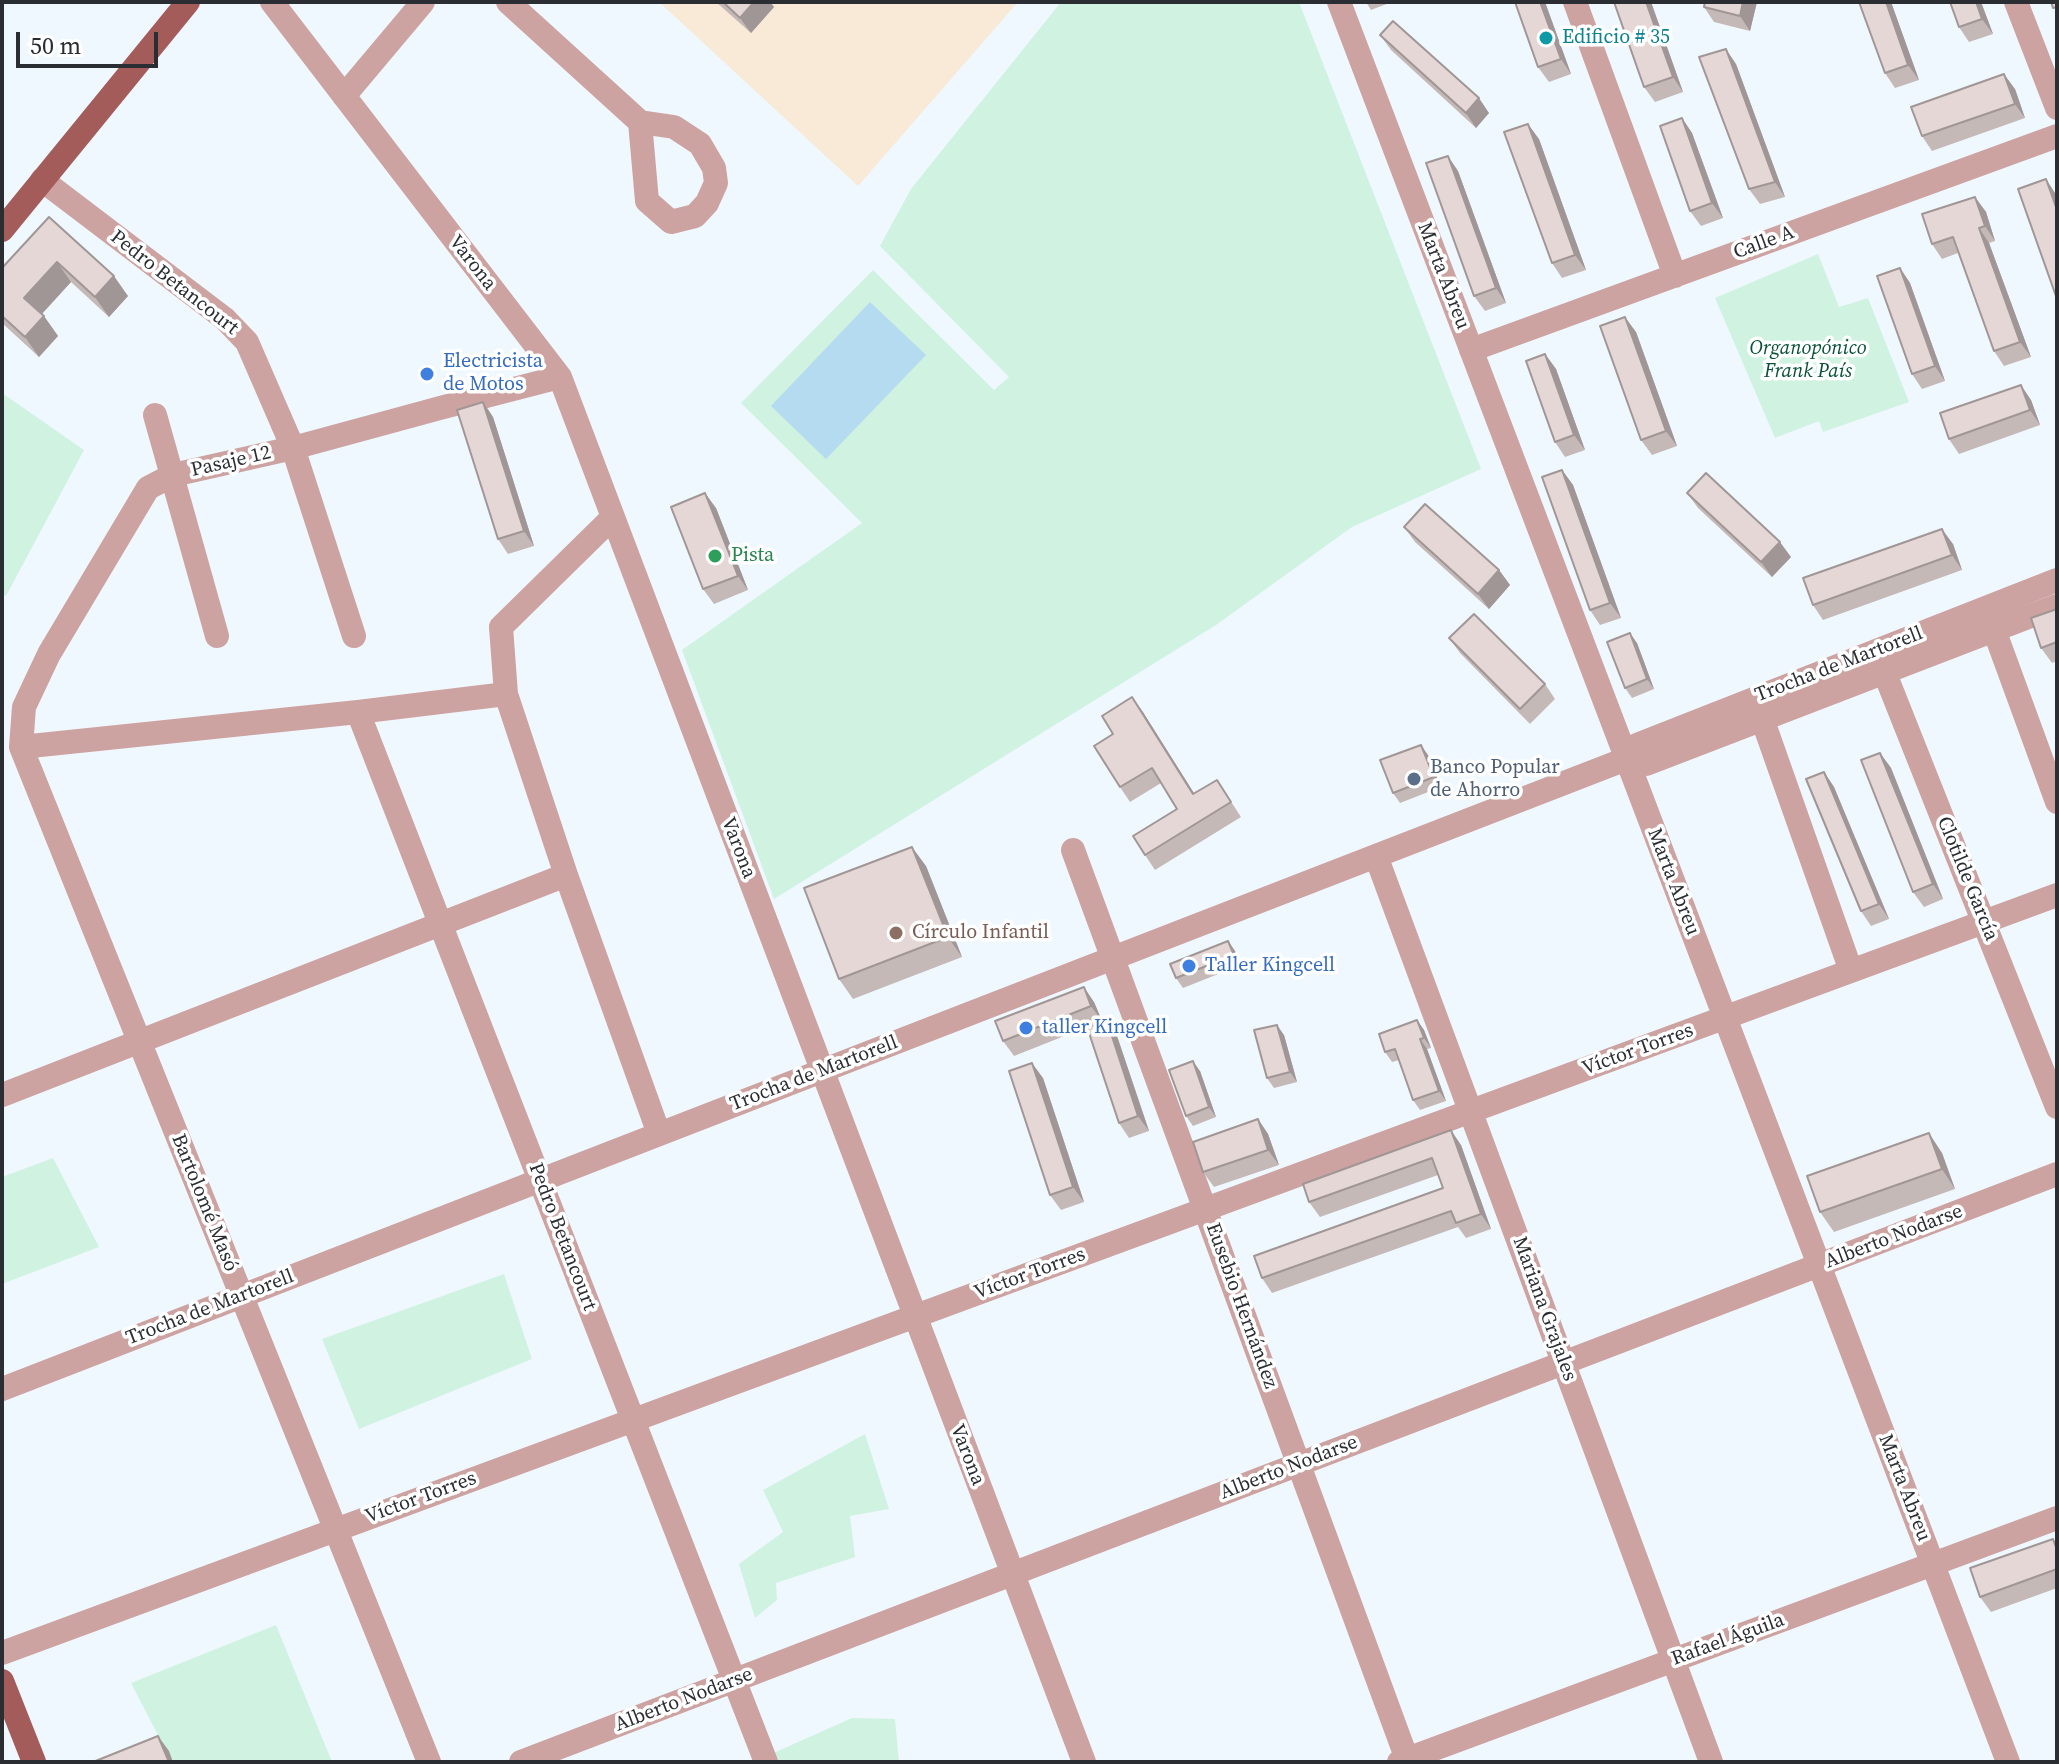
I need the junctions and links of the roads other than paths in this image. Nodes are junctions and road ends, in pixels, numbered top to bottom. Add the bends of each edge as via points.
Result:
1 (188, 2) edge
2 (272, 2) edge
3 (423, 2) edge
4 (508, 2) edge
5 (1339, 2) edge
6 (1575, 2) edge
7 (2016, 2) edge
8 (344, 96) junction
9 (2057, 108) edge
10 (640, 122) dead end
11 (2057, 136) edge
12 (42, 180) junction
13 (2, 230) edge
14 (1675, 276) junction
15 (1471, 350) junction
16 (560, 377) junction
17 (155, 415) dead end
18 (293, 448) junction
19 (173, 475) junction
20 (613, 517) junction
21 (2057, 580) edge
22 (2057, 606) edge
23 (1990, 619) junction
24 (217, 636) dead end
25 (354, 636) dead end
26 (1881, 661) junction
27 (506, 694) junction
28 (13, 703) edge
29 (1759, 709) junction
30 (358, 712) junction
31 (21, 747) junction
32 (1626, 759) junction
33 (2057, 802) edge
34 (1073, 850) dead end
35 (1376, 856) junction
36 (566, 875) junction
37 (2057, 895) edge
38 (1984, 922) junction
39 (441, 924) junction
40 (1113, 958) junction
41 (1851, 971) junction
42 (1725, 1017) junction
43 (139, 1042) junction
44 (822, 1070) junction
45 (2, 1095) edge
46 (2057, 1107) edge
47 (1471, 1111) junction
48 (659, 1134) junction
49 (2057, 1174) edge
50 (540, 1180) junction
51 (1205, 1209) junction
52 (1819, 1265) junction
53 (242, 1296) junction
54 (915, 1316) junction
55 (1564, 1363) junction
56 (2, 1389) edge
57 (633, 1420) junction
58 (1299, 1465) junction
59 (2057, 1518) edge
60 (335, 1530) junction
61 (1933, 1564) junction
62 (1013, 1574) junction
63 (2, 1653) edge
64 (1674, 1660) junction
65 (735, 1680) junction
66 (2, 1681) edge
67 (1405, 1761) edge
68 (34, 1762) edge
69 (429, 1762) edge
70 (521, 1762) edge
71 (766, 1762) edge
72 (1084, 1762) edge
73 (1711, 1762) edge
74 (2008, 1762) edge

1 - 12 main road
2 - 8 street, Varona
3 - 8 street
4 - 10 street
5 - 15 street, Marta Abreu
6 - 14 street
7 - 9 street
8 - 16 street, Varona
11 - 14 street, Calle A
12 - 13 main road
12 - 18 street, Pedro Betancourt via 225,319 247,342
14 - 15 street, Calle A
15 - 32 street, Marta Abreu
16 - 18 street, Pasaje 12
16 - 20 street, Varona
17 - 19 street
18 - 19 street, Pasaje 12
18 - 25 street, Pedro Betancourt
19 - 24 street
19 - 28 street, Pasaje 12 via 148,488 49,654
20 - 27 street via 501,627
20 - 44 street, Varona
21 - 23 street, Trocha de Martorell
22 - 23 street, Trocha de Martorell
23 - 26 street, Trocha de Martorell
23 - 33 street
26 - 29 street, Trocha de Martorell
26 - 38 street, Clotilde García
27 - 30 street
27 - 36 street
28 - 31 street, Bartolomé Masó
29 - 32 street, Trocha de Martorell via 1646,764
29 - 41 street
30 - 31 street
30 - 39 street, Pedro Betancourt
31 - 43 street, Bartolomé Masó
32 - 35 street, Trocha de Martorell
32 - 42 street, Marta Abreu
34 - 40 street, Eusebio Hernández
35 - 40 street, Trocha de Martorell
35 - 47 street, Mariana Grajales
36 - 39 street
36 - 48 street
37 - 38 street, Víctor Torres
38 - 41 street, Víctor Torres
38 - 46 street, Clotilde García
39 - 43 street
39 - 50 street, Pedro Betancourt
40 - 44 street, Trocha de Martorell
40 - 51 street, Eusebio Hernández
41 - 42 street, Víctor Torres
42 - 47 street, Víctor Torres
42 - 52 street, Marta Abreu
43 - 45 street
43 - 53 street, Bartolomé Masó
44 - 48 street, Trocha de Martorell
44 - 54 street, Varona
47 - 51 street, Víctor Torres
47 - 55 street, Mariana Grajales
48 - 50 street, Trocha de Martorell
49 - 52 street, Alberto Nodarse
50 - 53 street, Trocha de Martorell
50 - 57 street, Pedro Betancourt
51 - 54 street, Víctor Torres
51 - 58 street, Eusebio Hernández
52 - 55 street, Alberto Nodarse
52 - 61 street, Marta Abreu
53 - 56 street, Trocha de Martorell
53 - 60 street, Bartolomé Masó
54 - 57 street, Víctor Torres
54 - 62 street, Varona
55 - 58 street, Alberto Nodarse
55 - 64 street, Mariana Grajales
57 - 60 street, Víctor Torres
57 - 65 street, Pedro Betancourt
58 - 62 street, Alberto Nodarse
58 - 67 street, Eusebio Hernández
59 - 61 street, Rafael Águila
60 - 63 street, Víctor Torres
60 - 69 street, Bartolomé Masó
61 - 64 street, Rafael Águila
61 - 74 street, Marta Abreu
62 - 65 street, Alberto Nodarse
62 - 72 street, Varona
64 - 67 street, Rafael Águila
64 - 73 street, Mariana Grajales
65 - 70 street, Alberto Nodarse
65 - 71 street, Pedro Betancourt
66 - 68 main road

